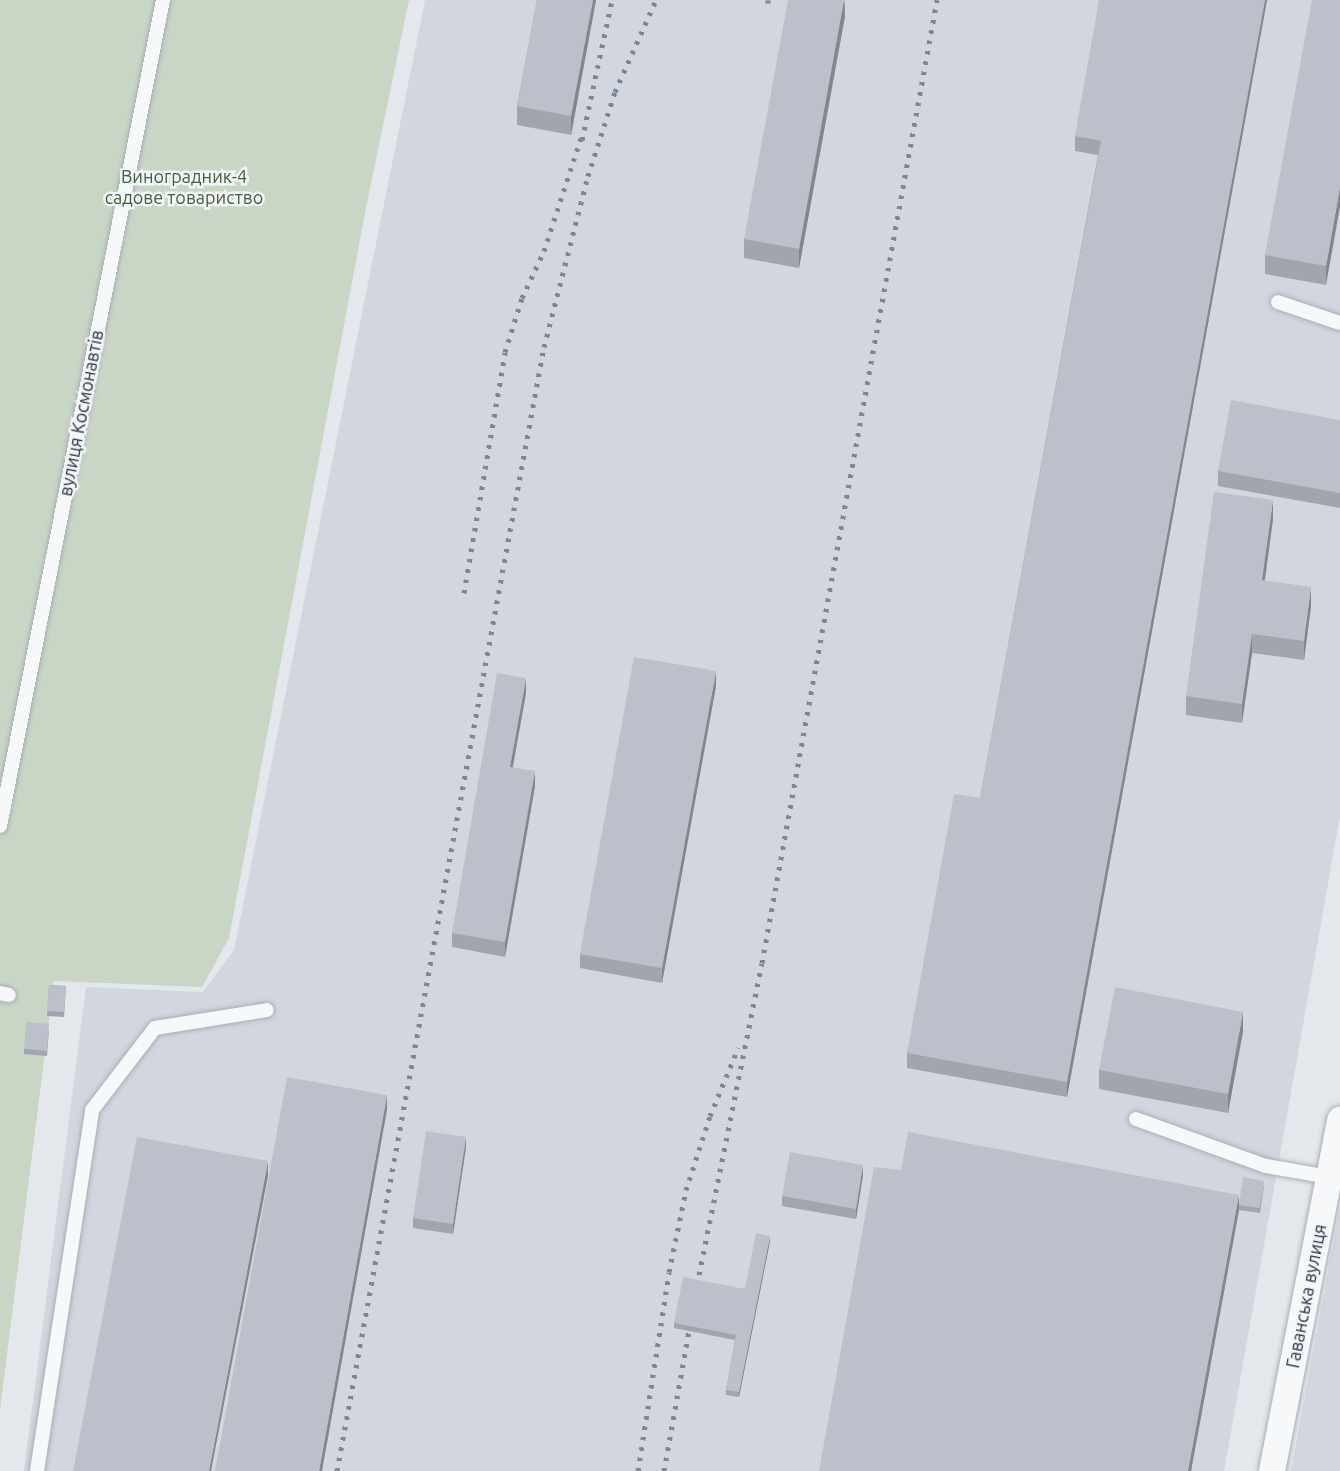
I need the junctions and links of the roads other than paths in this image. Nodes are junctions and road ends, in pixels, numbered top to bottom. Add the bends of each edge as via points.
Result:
1 (163, 0) edge
2 (1278, 302) dead end
3 (1340, 323) edge
4 (0, 826) edge
5 (267, 1010) dead end
6 (1136, 1119) dead end
7 (1340, 1120) edge
8 (1330, 1177) junction
9 (37, 1471) edge
10 (1272, 1471) edge

1 - 4 lane, вулиця Космонавтів
2 - 3 lane
5 - 9 lane via 155,1028 92,1110
6 - 8 lane via 1266,1166
7 - 8 street, Гаванська вулиця
8 - 10 street, Гаванська вулиця

